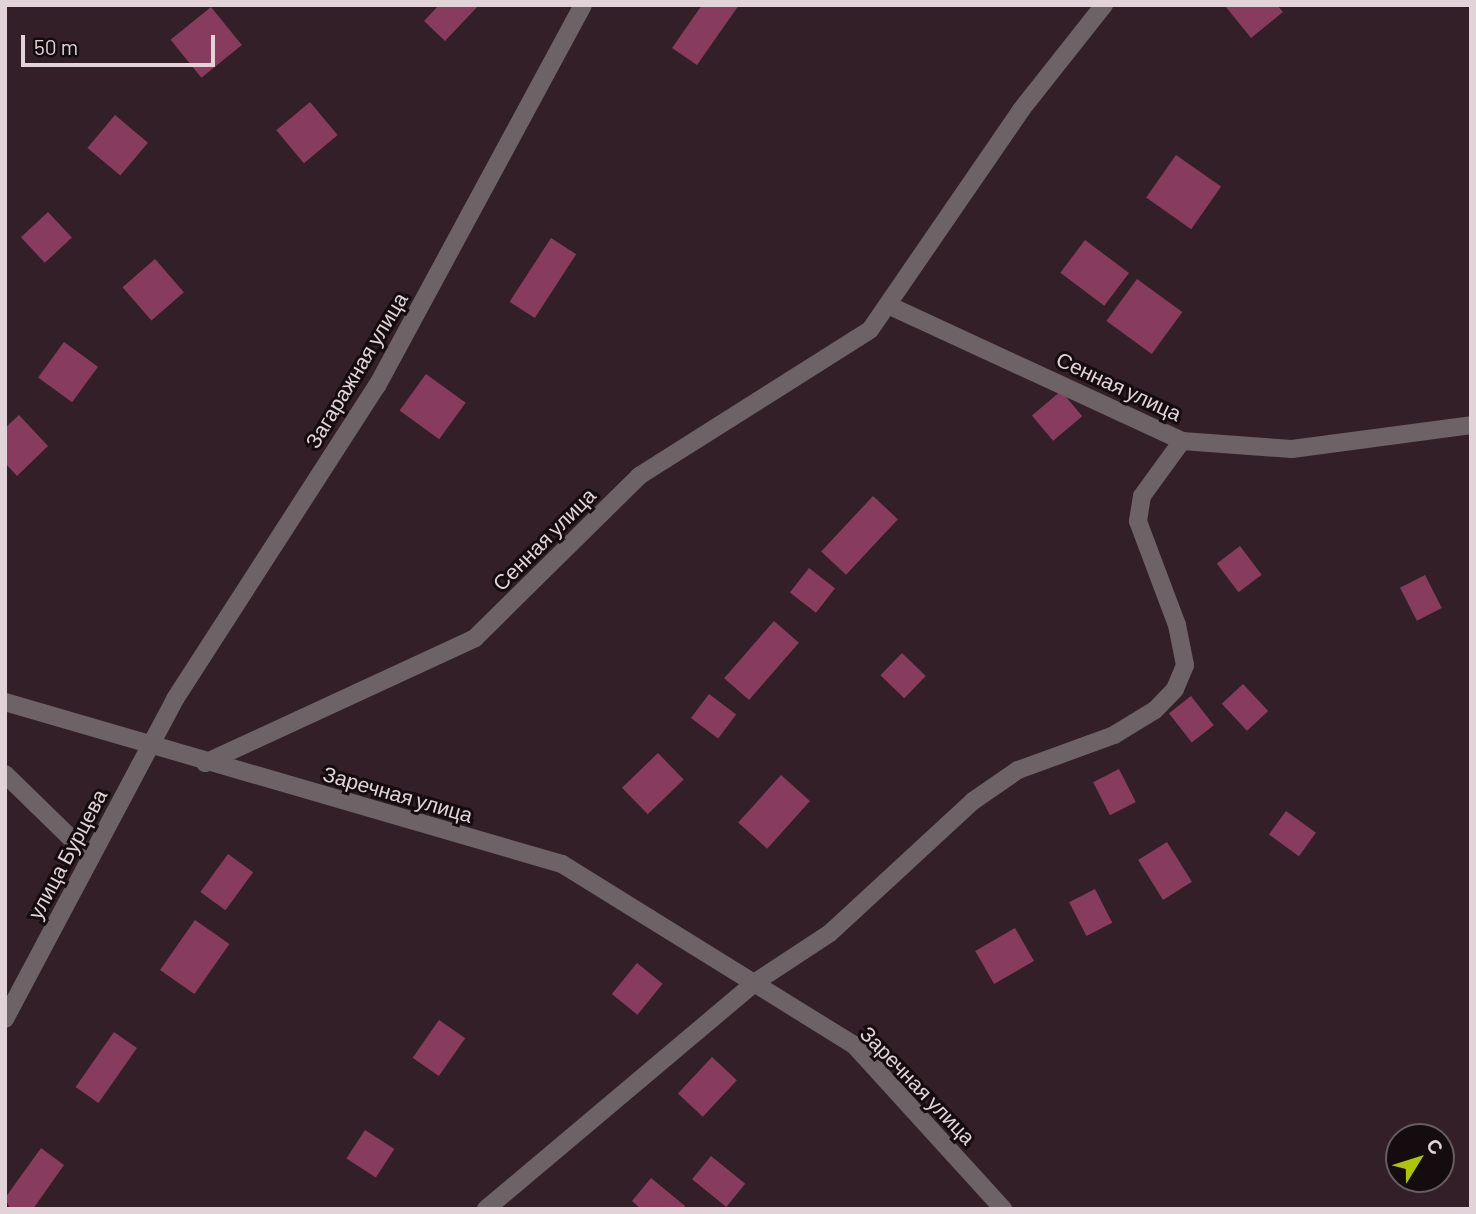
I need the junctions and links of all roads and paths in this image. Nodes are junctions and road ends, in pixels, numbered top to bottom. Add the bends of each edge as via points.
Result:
1 (583, 5) edge
2 (1104, 5) edge
3 (888, 305) junction
4 (1471, 425) edge
5 (1182, 440) junction
6 (5, 702) edge
7 (149, 747) junction
8 (205, 763) junction
9 (5, 774) edge
10 (91, 858) junction
11 (754, 983) junction
12 (5, 1019) edge
13 (486, 1209) edge
14 (1003, 1209) edge

1 - 7 street, Загаражная улица via 377,386
2 - 3 street, Сенная улица via 1021,110
3 - 5 street, Сенная улица
3 - 8 street, Сенная улица via 870,330 639,476 475,638
4 - 5 street, Сенная улица via 1292,449
5 - 11 street via 1142,496 1138,521 1177,625 1185,665 1175,689 1155,710 1114,735 1018,770 973,801 830,933
6 - 7 street, Заречная улица
7 - 8 street, Заречная улица
7 - 10 street, улица Бурцева
8 - 11 street, Заречная улица via 562,864
9 - 10 street
10 - 12 street, улица Бурцева
11 - 13 street
11 - 14 street, Заречная улица via 854,1045

